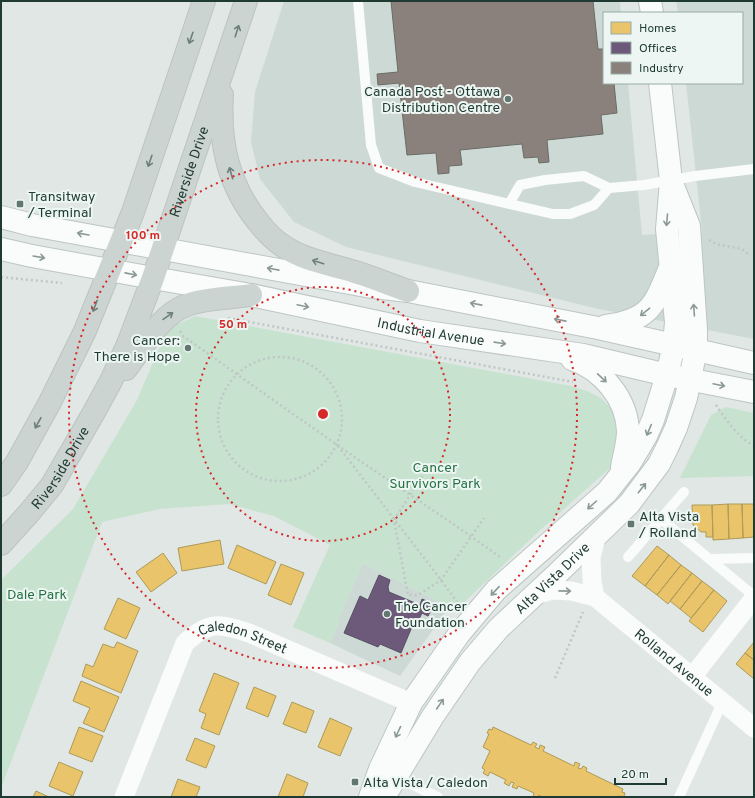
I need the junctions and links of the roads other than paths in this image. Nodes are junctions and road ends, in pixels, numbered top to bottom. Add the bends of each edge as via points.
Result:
1 (204, 1) edge
2 (246, 1) edge
3 (358, 1) edge
4 (650, 1) edge
5 (652, 12) edge
6 (227, 60) junction
7 (660, 84) edge
8 (754, 169) edge
9 (671, 181) junction
10 (608, 188) junction
11 (509, 204) junction
12 (1, 217) edge
13 (121, 241) junction
14 (1, 249) edge
15 (163, 249) junction
16 (670, 267) junction
17 (109, 270) junction
18 (153, 278) junction
19 (408, 292) junction
20 (251, 295) junction
21 (598, 328) junction
22 (674, 344) junction
23 (528, 347) junction
24 (696, 349) junction
25 (754, 362) edge
26 (667, 375) junction
27 (690, 379) junction
28 (754, 392) edge
29 (93, 414) junction
30 (620, 477) junction
31 (1, 485) edge
32 (684, 492) dead end
33 (661, 519) junction
34 (596, 536) junction
35 (1, 544) edge
36 (628, 557) dead end
37 (754, 558) edge
38 (709, 559) junction
39 (534, 595) junction
40 (754, 597) edge
41 (590, 602) junction
42 (692, 677) junction
43 (412, 702) junction
44 (722, 702) junction
45 (754, 728) edge
46 (396, 776) junction
47 (124, 797) edge
48 (370, 797) edge
49 (384, 797) edge
50 (438, 797) edge
51 (679, 797) edge

1 -> 13 main road
6 -> 2 main road, Riverside Drive
3 - 11 lane via 371,145 379,168 415,182
4 - 5 street
6 - 15 main road, Riverside Drive
19 -> 6 main road via 302,256 282,246 252,215 233,181 225,155 221,111
7 - 9 street
8 - 9 lane
9 - 10 lane
9 -> 16 street, Alta Vista Drive via 667,229
24 -> 9 street, Alta Vista Drive via 689,226
10 - 11 lane via 594,205 570,214 553,214
10 - 11 lane via 584,176 545,180 520,185
13 -> 12 street
13 - 15 street
13 - 17 main road
14 -> 17 street, Industrial Avenue
15 - 18 main road, Riverside Drive
19 -> 15 street
16 -> 21 street via 650,309 635,320
16 - 22 street, Alta Vista Drive via 676,322
17 -> 18 street, Industrial Avenue
17 -> 31 main road via 85,331 49,404 17,462
18 - 20 street, Industrial Avenue
18 - 29 main road, Riverside Drive via 128,344
21 -> 19 street
20 -> 23 street, Industrial Avenue via 420,331
29 -> 20 main road via 163,320 185,305 198,301
21 - 22 street
22 - 24 street
22 - 26 street, Alta Vista Drive
23 - 26 street, Industrial Avenue via 583,355
23 -> 30 street via 576,361 603,378 612,388 627,419 627,446
24 - 25 street
24 - 27 street, Alta Vista Drive
26 - 27 street, Industrial Avenue
26 -> 30 street, Alta Vista Drive via 646,436
27 -> 28 street, Industrial Avenue
34 -> 27 street, Alta Vista Drive via 629,504 659,464 676,428
29 - 35 main road, Riverside Drive via 52,485
30 -> 43 street, Alta Vista Drive via 597,501 496,590 459,634
32 - 33 lane
33 - 36 lane
33 - 38 lane
34 - 39 street, Alta Vista Drive
34 - 41 street via 591,558
37 - 38 lane
38 - 40 lane
39 -> 41 street, Rolland Avenue via 553,590 571,591
46 -> 39 street, Alta Vista Drive via 432,716 470,662 499,628
40 - 42 street
41 - 42 street, Rolland Avenue
42 - 44 street, Rolland Avenue
43 - 47 street, Caledon Street via 249,633 213,625 198,631 185,643
43 -> 48 street, Alta Vista Drive via 380,769
44 - 45 street, Rolland Avenue
44 - 51 lane
46 - 49 street, Alta Vista Drive
46 - 50 lane

